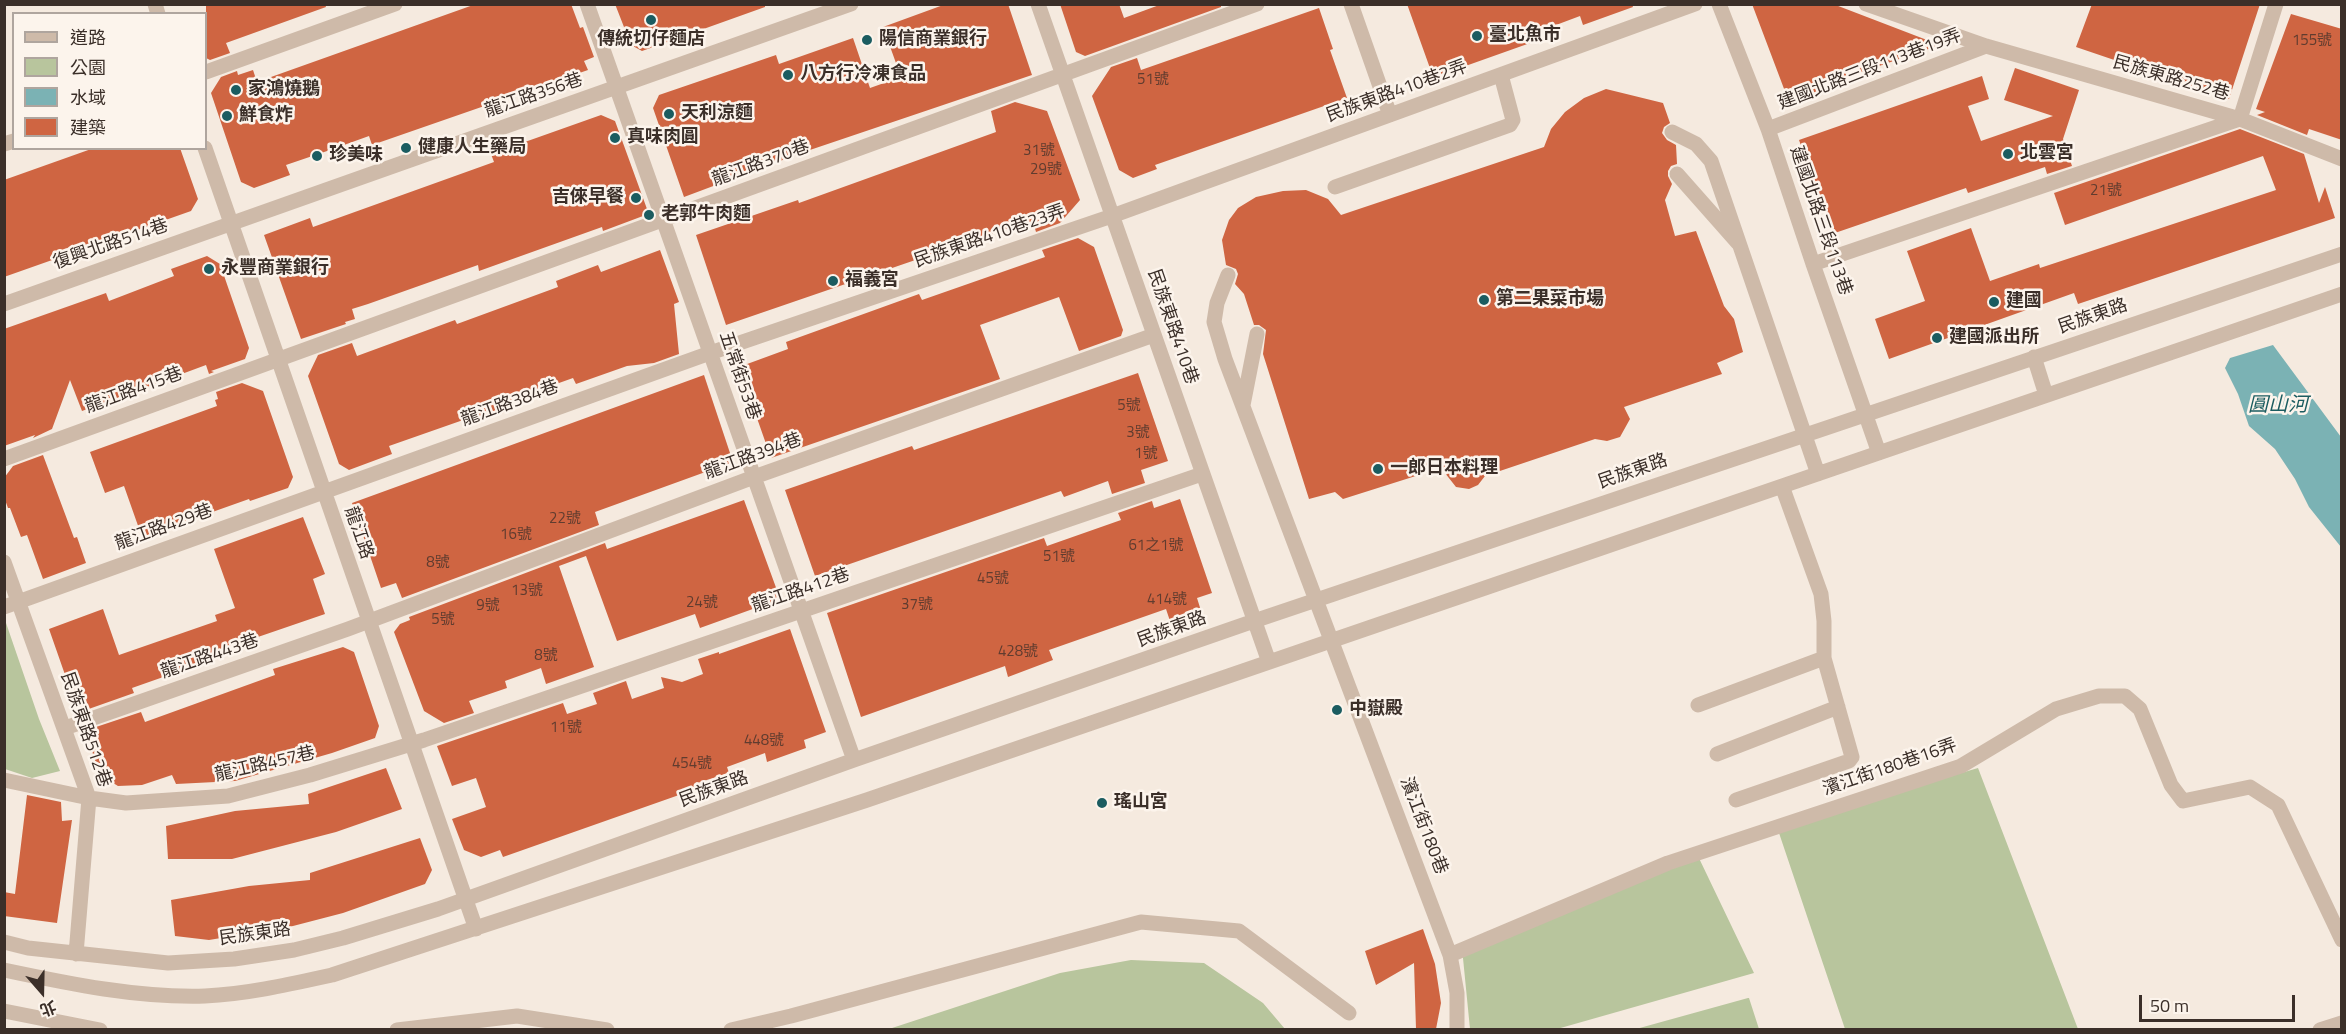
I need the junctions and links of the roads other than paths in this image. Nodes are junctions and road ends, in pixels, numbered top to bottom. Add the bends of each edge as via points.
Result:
1 (395, 4) edge
2 (587, 4) edge
3 (851, 4) edge
4 (1038, 4) edge
5 (1257, 4) edge
6 (1351, 4) edge
7 (1695, 4) edge
8 (1719, 4) edge
9 (1866, 4) edge
10 (2276, 4) edge
11 (1986, 46) junction
12 (207, 72) edge
13 (1063, 75) junction
14 (1501, 75) junction
15 (616, 87) junction
16 (1390, 115) junction
17 (2240, 119) junction
18 (1768, 129) junction
19 (1672, 132) dead end
20 (206, 150) edge
21 (2342, 159) edge
22 (1677, 174) dead end
23 (1335, 187) dead end
24 (1112, 216) junction
25 (663, 220) junction
26 (231, 224) junction
27 (1742, 248) junction
28 (2342, 254) edge
29 (1813, 264) junction
30 (1228, 275) dead end
31 (2342, 294) edge
32 (4, 303) edge
33 (1257, 334) dead end
34 (1154, 335) junction
35 (710, 353) junction
36 (2034, 357) junction
37 (278, 359) junction
38 (2046, 395) junction
39 (1242, 407) junction
40 (1866, 414) junction
41 (1804, 435) junction
42 (1879, 453) junction
43 (4, 459) edge
44 (1202, 474) junction
45 (1818, 474) junction
46 (754, 477) junction
47 (1782, 486) junction
48 (324, 492) junction
49 (4, 562) edge
50 (1318, 600) junction
51 (11, 604) edge
52 (801, 611) junction
53 (1254, 621) junction
54 (368, 622) junction
55 (1333, 640) junction
56 (1824, 658) junction
57 (1269, 662) junction
58 (1698, 705) dead end
59 (1838, 707) junction
60 (65, 728) junction
61 (412, 744) junction
62 (1718, 754) dead end
63 (854, 760) junction
64 (4, 780) edge
65 (89, 798) junction
66 (1736, 800) dead end
67 (466, 899) junction
68 (476, 929) junction
69 (2342, 940) edge
70 (4, 942) edge
71 (76, 954) junction
72 (1450, 955) junction
73 (4, 970) edge
74 (4, 1011) edge
75 (1349, 1013) dead end
76 (2342, 1023) edge
77 (100, 1029) edge
78 (397, 1029) edge
79 (607, 1029) edge
80 (731, 1029) edge
81 (1457, 1029) edge
82 (2320, 1029) edge

1 - 12 street
2 - 15 street, 五常街53巷
3 - 15 street, 龍江路356巷
4 - 13 street, 民族東路410巷
5 - 13 street, 龍江路370巷
6 - 16 street
7 - 14 street, 民族東路410巷2弄
8 - 18 street, 建國北路三段113巷
9 - 11 street, 民族東路252巷
10 - 17 street
11 - 17 street, 民族東路252巷
11 - 18 street, 建國北路三段113巷19弄
13 - 24 street, 民族東路410巷
13 - 25 street, 龍江路370巷
14 - 16 street, 民族東路410巷2弄
14 - 23 street via 1514,120 1510,125
15 - 25 street, 五常街53巷
15 - 26 street, 龍江路356巷
16 - 24 street, 民族東路410巷2弄
17 - 21 street, 民族東路252巷
17 - 29 street
18 - 29 street, 建國北路三段113巷
19 - 27 street via 1696,144 1712,161
20 - 26 street, 龍江路
22 - 27 street
24 - 34 street, 民族東路410巷
24 - 35 street, 民族東路410巷23弄
25 - 35 street, 五常街53巷
25 - 37 street, 龍江路370巷
26 - 32 street, 復興北路514巷
26 - 37 street, 龍江路
27 - 41 street
28 - 36 street, 民族東路
29 - 40 street, 建國北路三段113巷
30 - 39 street, 濱江街180巷 via 1214,322
31 - 38 street
33 - 39 street
34 - 44 street, 民族東路410巷
34 - 46 street, 龍江路394巷
35 - 46 street, 五常街53巷
35 - 48 street, 龍江路384巷
36 - 38 street
36 - 40 street, 民族東路
37 - 43 street, 龍江路415巷
37 - 48 street, 龍江路
38 - 42 street
39 - 50 street, 濱江街180巷
40 - 41 street, 民族東路
40 - 42 street, 建國北路三段113巷
41 - 45 street
41 - 50 street, 民族東路
42 - 45 street
44 - 52 street, 龍江路412巷
44 - 53 street, 民族東路410巷
45 - 47 street
46 - 52 street, 五常街53巷
46 - 54 street, 龍江路394巷
47 - 55 street
47 - 56 street via 1821,594
48 - 51 street, 龍江路429巷
48 - 54 street, 龍江路
49 - 51 street, 民族東路512巷
50 - 53 street, 民族東路
50 - 55 street, 濱江街180巷
51 - 60 street, 民族東路512巷
52 - 61 street, 龍江路412巷
52 - 63 street, 五常街53巷
53 - 57 street, 民族東路410巷
53 - 63 street, 民族東路
54 - 60 street, 龍江路443巷
54 - 61 street, 龍江路
55 - 57 street
55 - 72 street, 濱江街180巷
56 - 58 street
56 - 59 street
57 - 68 street
59 - 62 street
59 - 66 street via 1853,753 1849,761
60 - 65 street, 民族東路512巷
61 - 65 street, 龍江路457巷 via 228,796 126,803
61 - 67 street, 龍江路
63 - 67 street, 民族東路
64 - 65 street, 龍江路457巷
65 - 71 street, 民族東路512巷
67 - 68 street, 龍江路
67 - 71 street, 民族東路 via 343,938 234,959 168,963
68 - 73 street via 332,975 207,996 166,996
69 - 72 street, 濱江街180巷16弄 via 2278,805 2250,787 2183,801 2171,785 2140,709 2125,696 2099,696 2056,709 1961,766 1668,863
70 - 71 street, 民族東路
72 - 81 street, 濱江街180巷 via 1457,993
74 - 77 street
75 - 80 street via 1239,931 1141,922
76 - 82 street
78 - 79 street via 517,1016

